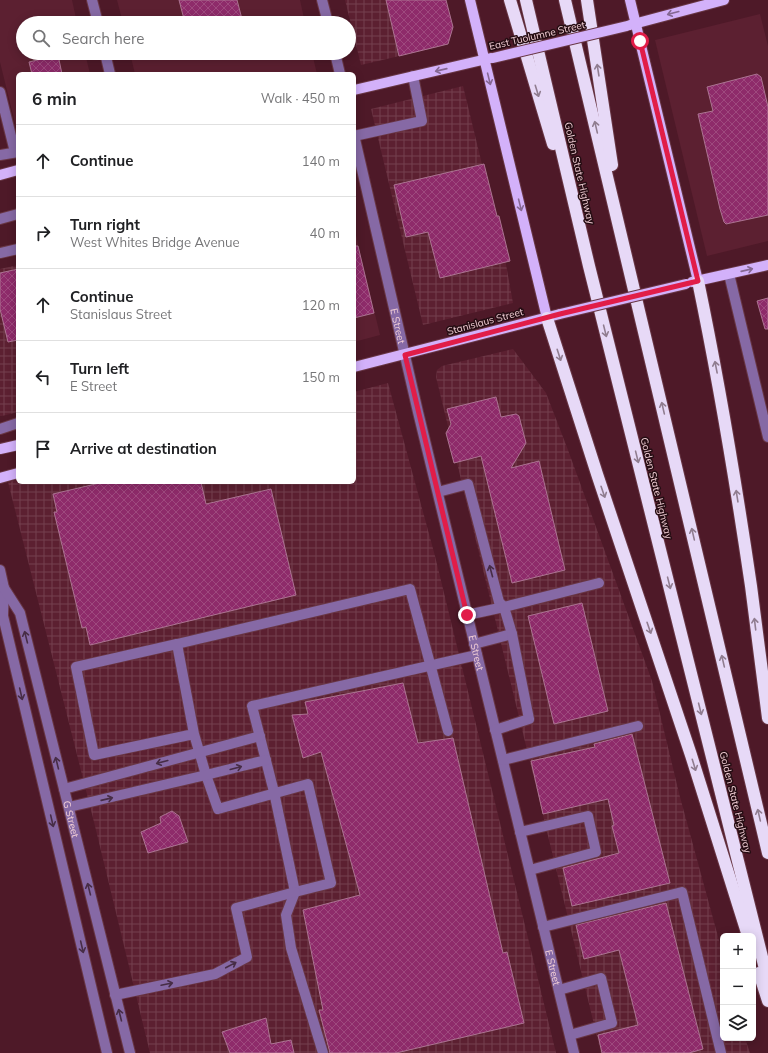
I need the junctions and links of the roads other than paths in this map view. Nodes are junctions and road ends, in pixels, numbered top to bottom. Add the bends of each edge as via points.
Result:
1 (92, 0) edge
2 (322, 0) edge
3 (470, 0) edge
4 (510, 0) edge
5 (526, 0) edge
6 (565, 0) edge
7 (587, 0) edge
8 (630, 0) edge
9 (724, 0) edge
10 (699, 3) edge
11 (96, 16) edge
12 (326, 16) edge
13 (631, 25) junction
14 (489, 59) junction
15 (107, 60) edge
16 (337, 60) edge
17 (110, 72) edge
18 (340, 72) edge
19 (413, 76) junction
20 (356, 90) edge
21 (0, 92) edge
22 (356, 136) edge
23 (356, 145) edge
24 (16, 148) edge
25 (16, 152) edge
26 (0, 155) edge
27 (16, 171) edge
28 (0, 175) edge
29 (16, 215) edge
30 (0, 219) edge
31 (624, 247) junction
32 (16, 249) edge
33 (0, 253) edge
34 (768, 265) edge
35 (589, 266) junction
36 (729, 274) junction
37 (698, 281) junction
38 (547, 318) junction
39 (405, 355) junction
40 (356, 367) edge
41 (16, 424) edge
42 (0, 429) edge
43 (768, 437) edge
44 (16, 445) edge
45 (0, 449) edge
46 (16, 474) edge
47 (0, 478) edge
48 (438, 492) junction
49 (0, 570) edge
50 (599, 583) dead end
51 (4, 588) junction
52 (504, 607) junction
53 (467, 615) junction
54 (512, 634) junction
55 (177, 644) junction
56 (474, 644) junction
57 (477, 655) junction
58 (430, 666) junction
59 (768, 718) edge
60 (638, 726) dead end
61 (448, 730) dead end
62 (495, 730) junction
63 (194, 734) junction
64 (260, 736) junction
65 (200, 752) junction
66 (266, 760) junction
67 (503, 760) junction
68 (206, 775) junction
69 (64, 789) junction
70 (274, 792) junction
71 (69, 808) junction
72 (520, 832) junction
73 (768, 853) edge
74 (530, 870) junction
75 (295, 892) junction
76 (543, 927) junction
77 (747, 933) edge
78 (756, 963) edge
79 (768, 981) edge
80 (559, 990) junction
81 (115, 995) junction
82 (768, 1001) edge
83 (570, 1035) junction
84 (107, 1053) edge
85 (130, 1053) edge
86 (323, 1053) edge
87 (574, 1053) edge
88 (721, 1053) edge

1 - 11 street
2 - 12 street
3 - 14 main road
4 -> 35 highway
5 - 35 highway, Golden State Highway
31 -> 6 highway, Golden State Highway
31 -> 7 highway
8 - 13 main road
9 - 10 main road, East Tuolumne Street
10 -> 13 main road, East Tuolumne Street
13 - 14 main road, East Tuolumne Street, bridge
13 - 37 main road
14 -> 19 main road, East Tuolumne Street
14 -> 38 main road
15 - 17 street
16 - 18 street
19 - 20 main road, East Tuolumne Street
19 - 22 street via 422,121
21 - 24 street
23 - 39 street, E Street
25 - 26 street
27 - 28 main road
29 - 30 street
73 -> 31 highway, Golden State Highway
32 - 33 street
36 -> 34 main road, Stanislaus Street
35 -> 79 highway, Golden State Highway
36 - 37 main road, Stanislaus Street
36 - 43 street
37 - 38 main road, Stanislaus Street, bridge
59 -> 37 highway via 727,435
38 - 39 main road, Stanislaus Street
38 -> 77 highway
39 - 40 main road, Stanislaus Street
39 - 48 street, E Street
41 - 42 street
44 - 45 main road
46 - 47 main road
52 -> 48 street via 499,602 468,484
48 - 53 street, E Street
49 - 51 street, G Street
50 - 52 street
69 -> 51 street, G Street via 20,613
51 -> 84 street, G Street via 3,616
52 - 53 street
52 - 54 street
53 - 56 street, E Street
54 - 56 street
54 - 62 street via 528,719
55 - 58 street via 410,589
55 - 63 street
55 - 63 street via 76,666 94,755
56 - 57 street, E Street
57 - 58 street
57 - 62 street, E Street
58 - 61 street
58 - 64 street via 252,706
60 - 67 street
62 - 67 street, E Street
63 - 65 street
64 - 65 street
64 - 66 street
65 - 68 street
65 -> 69 street
68 -> 66 street
66 - 70 street
67 - 72 street, E Street
68 - 70 street via 218,808
71 -> 68 street
69 - 71 street, G Street
70 - 75 street
70 - 75 street via 308,784 331,883
81 -> 71 street, G Street
72 - 74 street, E Street
72 - 74 street via 588,816 596,852
74 - 76 street, E Street
81 -> 75 street via 215,974 247,957 236,908
75 - 86 street via 286,915 291,948
76 - 80 street, E Street
76 - 88 street via 682,892
78 - 82 highway
80 - 83 street, E Street
80 - 83 street via 601,978 612,1023
85 -> 81 street, G Street
83 - 87 street, E Street

